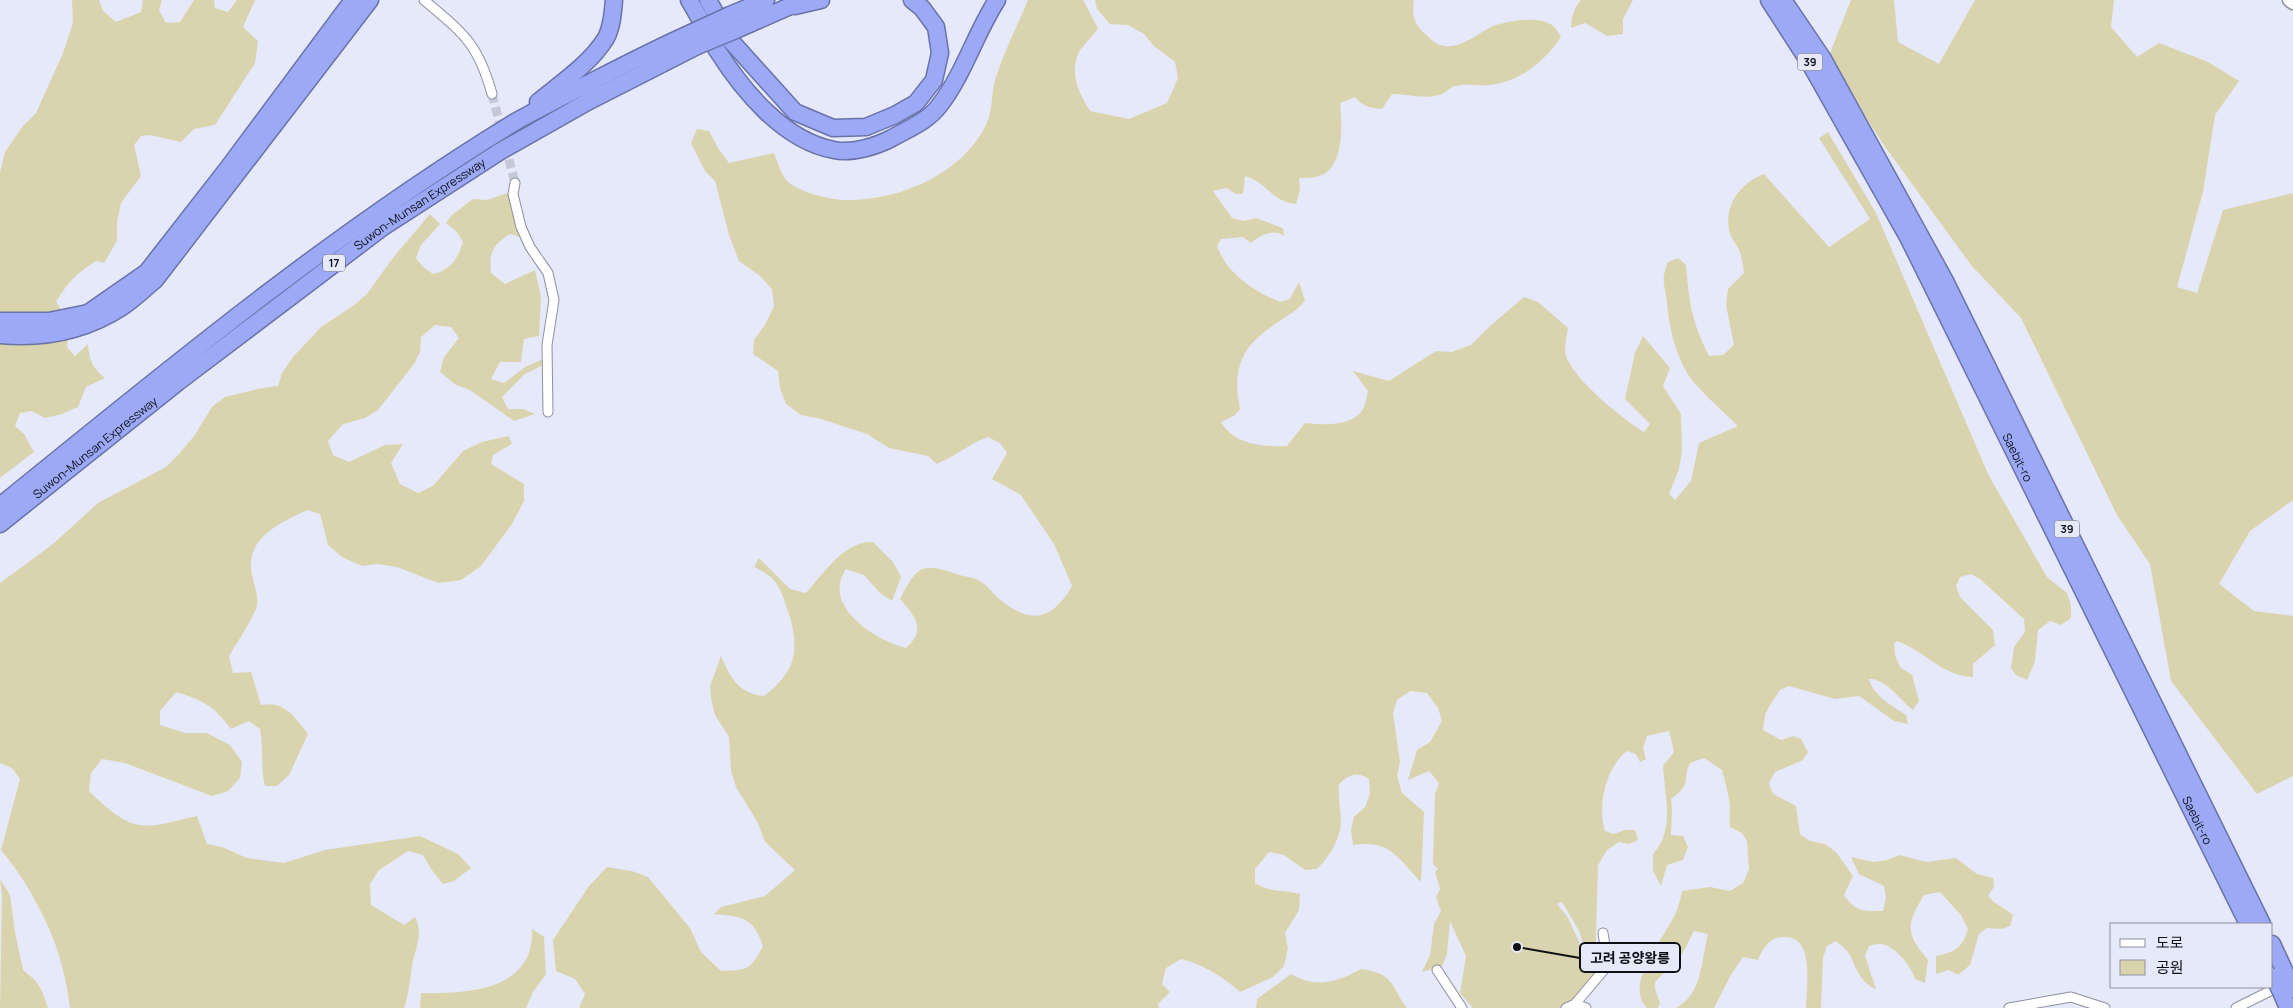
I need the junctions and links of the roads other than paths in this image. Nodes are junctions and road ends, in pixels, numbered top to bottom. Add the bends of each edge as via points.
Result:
1 (353, 0) edge
2 (370, 0) edge
3 (424, 0) edge
4 (614, 0) edge
5 (689, 0) edge
6 (708, 0) edge
7 (766, 0) edge
8 (804, 0) edge
9 (821, 0) edge
10 (912, 0) edge
11 (996, 0) edge
12 (1769, 0) edge
13 (1783, 0) edge
14 (2290, 0) edge
15 (2293, 3) edge
16 (785, 8) junction
17 (734, 22) junction
18 (694, 40) junction
19 (492, 94) tunnel mouth
20 (512, 124) junction
21 (1852, 124) junction
22 (515, 183) tunnel mouth
23 (0, 321) edge
24 (0, 335) edge
25 (548, 412) dead end
26 (0, 506) edge
27 (0, 524) edge
28 (2248, 923) edge
29 (2262, 923) edge
30 (1603, 933) dead end
31 (2274, 949) edge
32 (1438, 970) dead end
33 (2286, 982) edge
34 (1575, 1004) junction
35 (1462, 1008) edge
36 (1566, 1008) edge
37 (1586, 1008) edge
38 (2009, 1008) edge
39 (2105, 1008) edge
40 (2236, 1008) edge

1 - 23 highway via 147,272 88,313 49,321
2 - 24 highway via 154,280 123,307 92,324 58,333 20,337
3 - 19 street via 474,47
4 - 20 highway via 606,37 587,61
5 - 11 highway via 716,49 772,117 802,140 836,151 875,147 917,125 938,108 960,74
6 - 10 highway via 731,42 795,112 833,128 866,127 895,115 916,103 934,80 940,53 936,27
7 - 17 highway, Suwon-Munsan Expressway / 17
8 - 16 highway, Suwon-Munsan Expressway / 17
9 - 16 highway
12 - 21 highway, Saebit-ro / 39
13 - 21 highway, Saebit-ro / 39 via 1822,60
14 - 15 main road
16 - 17 highway, Suwon-Munsan Expressway / 17
17 - 18 highway, Suwon-Munsan Expressway / 17, bridge
18 - 20 highway, Suwon-Munsan Expressway / 17 via 642,56
18 - 27 highway, Suwon-Munsan Expressway / 17 via 499,152 383,227 201,363
20 - 26 highway, Suwon-Munsan Expressway / 17 via 382,210 268,294 155,380
21 - 28 highway, Saebit-ro / 39
21 - 29 highway, Saebit-ro / 39 via 1945,281
22 - 25 street via 513,194 521,227 548,273 554,300 547,345
30 - 34 street via 1608,965
31 - 33 highway
32 - 35 street
33 - 40 street
34 - 36 street
34 - 37 street
38 - 39 street via 2071,997

